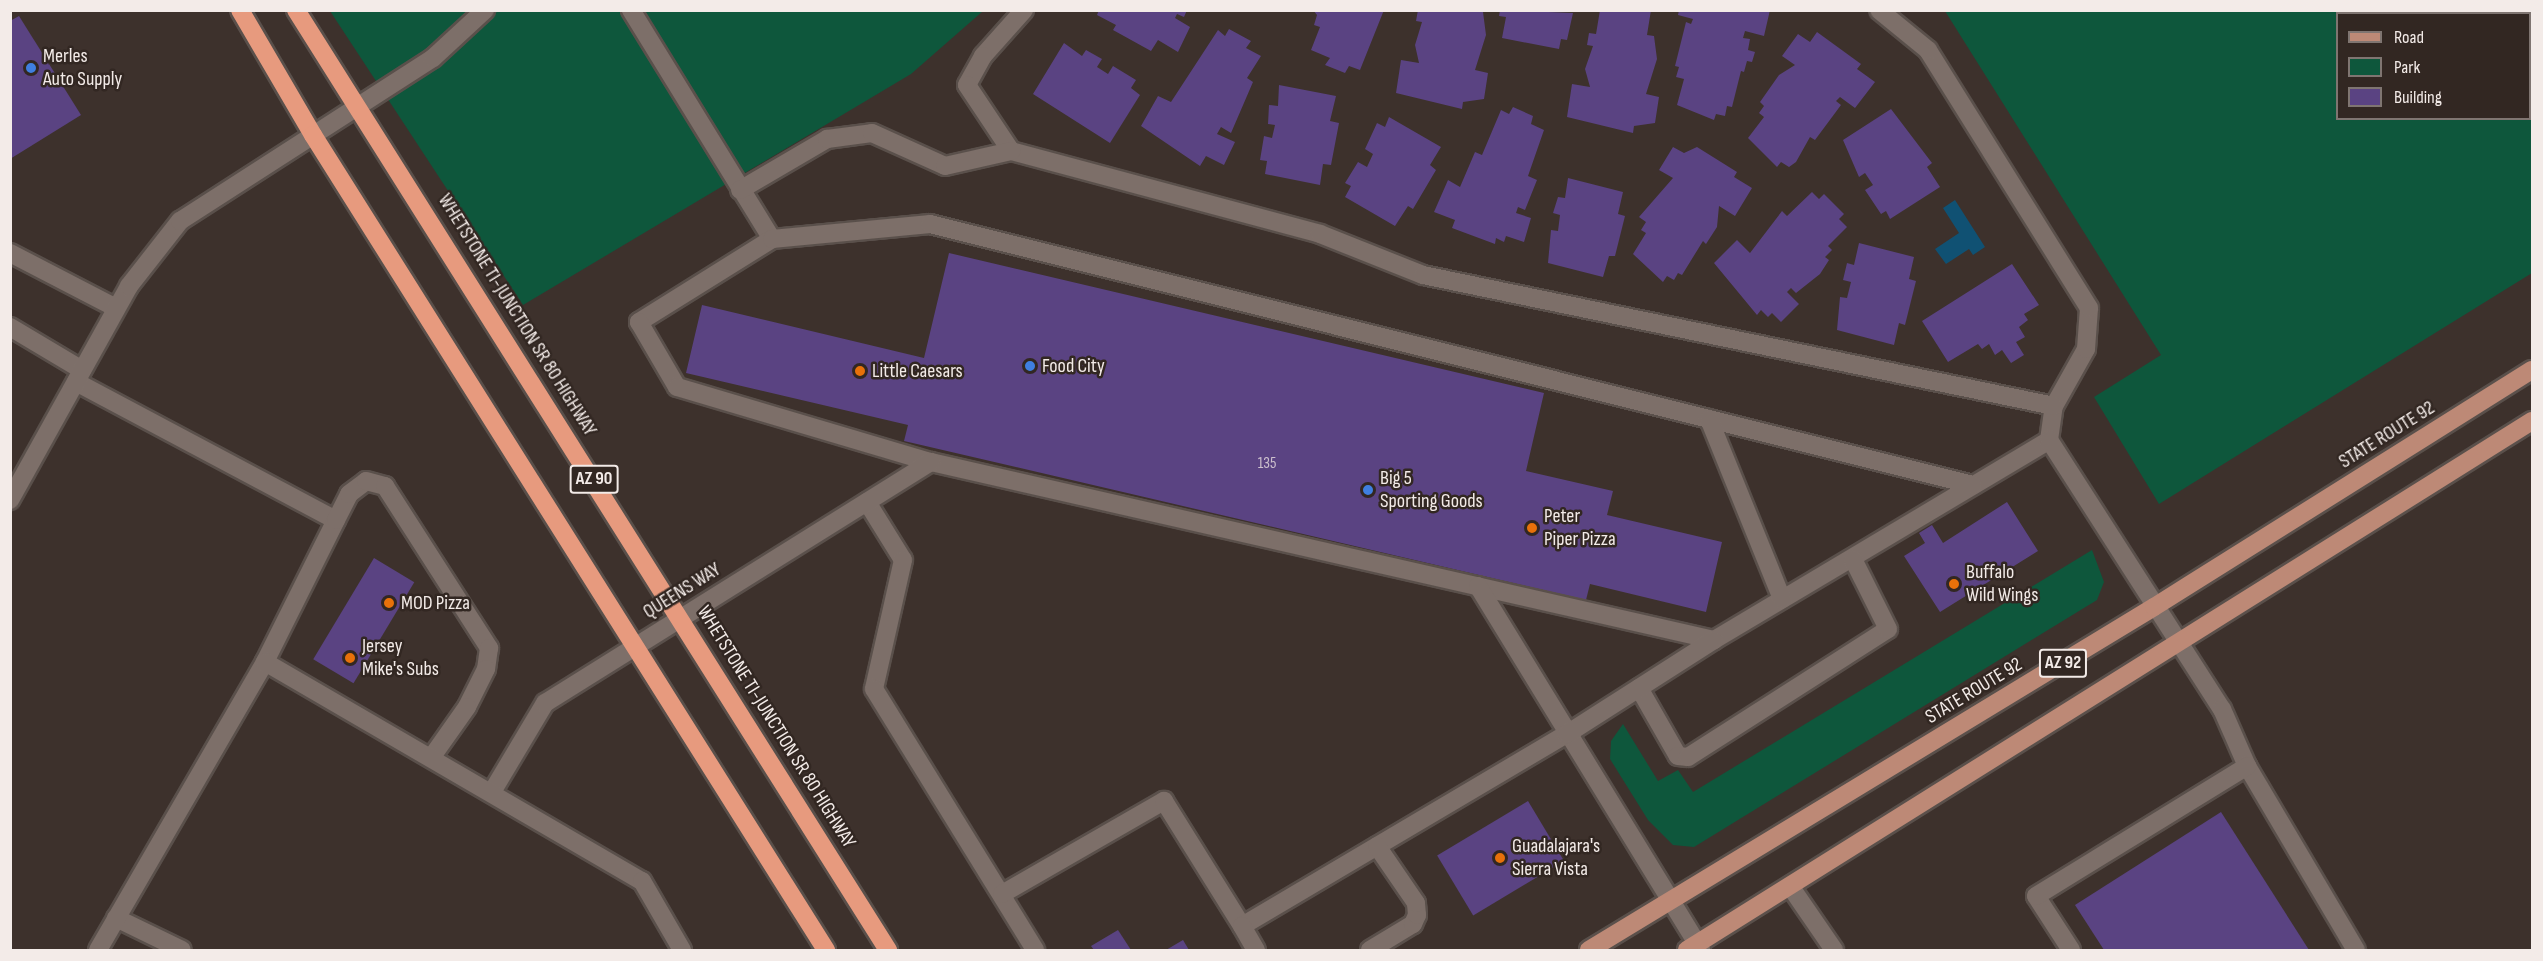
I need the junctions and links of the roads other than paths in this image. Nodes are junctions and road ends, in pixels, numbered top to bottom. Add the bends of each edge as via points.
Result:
1 (240, 10) edge
2 (296, 10) edge
3 (485, 10) edge
4 (631, 10) edge
5 (1024, 10) edge
6 (1879, 10) edge
7 (358, 106) junction
8 (313, 135) junction
9 (1011, 151) junction
10 (740, 190) junction
11 (772, 239) junction
12 (10, 253) edge
13 (116, 308) junction
14 (10, 327) edge
15 (2532, 370) edge
16 (79, 376) junction
17 (2054, 406) junction
18 (1709, 419) junction
19 (2532, 421) edge
20 (2049, 440) junction
21 (931, 462) junction
22 (1973, 485) junction
23 (10, 500) edge
24 (867, 502) junction
25 (336, 520) junction
26 (1853, 559) junction
27 (1478, 586) junction
28 (1782, 599) junction
29 (2154, 607) junction
30 (682, 618) junction
31 (1714, 640) junction
32 (2178, 643) junction
33 (634, 647) junction
34 (265, 662) junction
35 (1639, 688) junction
36 (1567, 734) junction
37 (431, 758) junction
38 (2247, 766) junction
39 (492, 792) junction
40 (1377, 846) junction
41 (1790, 886) junction
42 (1002, 894) junction
43 (1671, 902) junction
44 (116, 918) junction
45 (1242, 926) junction
46 (822, 947) edge
47 (1695, 948) edge
48 (98, 951) edge
49 (182, 951) edge
50 (682, 951) edge
51 (888, 951) edge
52 (1035, 951) edge
53 (1256, 951) edge
54 (1370, 951) edge
55 (1589, 951) edge
56 (1834, 951) edge
57 (2071, 951) edge
58 (2356, 951) edge

1 - 8 highway, AZ 90
2 - 7 highway, WHETSTONE TI-JUNCTION SR 80 HIGHWAY / AZ 90
3 - 7 street via 434,58
4 - 10 street
5 - 9 street via 983,56 967,85
6 - 17 street via 1928,50 2089,308 2086,349
7 - 8 street
7 - 30 highway, WHETSTONE TI-JUNCTION SR 80 HIGHWAY / AZ 90
8 - 13 street via 180,221
8 - 33 highway, AZ 90
9 - 10 street via 945,166 872,133 827,139
9 - 17 street via 1320,234 1423,275
10 - 11 street
11 - 18 street via 930,224
11 - 21 street via 639,322 677,387
12 - 13 street
13 - 16 street
14 - 16 street
15 - 29 main road, STATE ROUTE 92 / AZ 92
16 - 23 street
16 - 25 street
17 - 20 street
18 - 22 street
18 - 28 street
19 - 32 main road, AZ 92
20 - 22 street
20 - 29 street
21 - 24 street, QUEENS WAY
21 - 27 street
22 - 26 street
24 - 30 street, QUEENS WAY
24 - 42 street via 903,560 874,689
25 - 34 street
25 - 37 street via 349,494 366,481 384,486 489,648 486,669 467,707
26 - 28 street
26 - 35 street via 1888,629 1688,757 1678,756
27 - 31 street
27 - 36 street
28 - 31 street
29 - 32 street
29 - 43 main road, STATE ROUTE 92 / AZ 92
30 - 33 street, QUEENS WAY
30 - 51 highway, WHETSTONE TI-JUNCTION SR 80 HIGHWAY / AZ 90
31 - 35 street
32 - 38 street via 2222,709
32 - 41 main road, AZ 92
33 - 39 street, QUEENS WAY via 545,703
33 - 46 highway, AZ 90
34 - 37 street
34 - 44 street
35 - 36 street
36 - 40 street
36 - 43 street
37 - 39 street
38 - 57 street via 2036,896
38 - 58 street
39 - 50 street via 642,881
40 - 45 street
40 - 54 street via 1416,903 1417,915 1413,924
41 - 47 main road, AZ 92
41 - 56 street
42 - 45 street via 1164,801
42 - 52 street
43 - 47 street
43 - 55 main road, STATE ROUTE 92 / AZ 92
44 - 48 street
44 - 49 street
45 - 53 street

